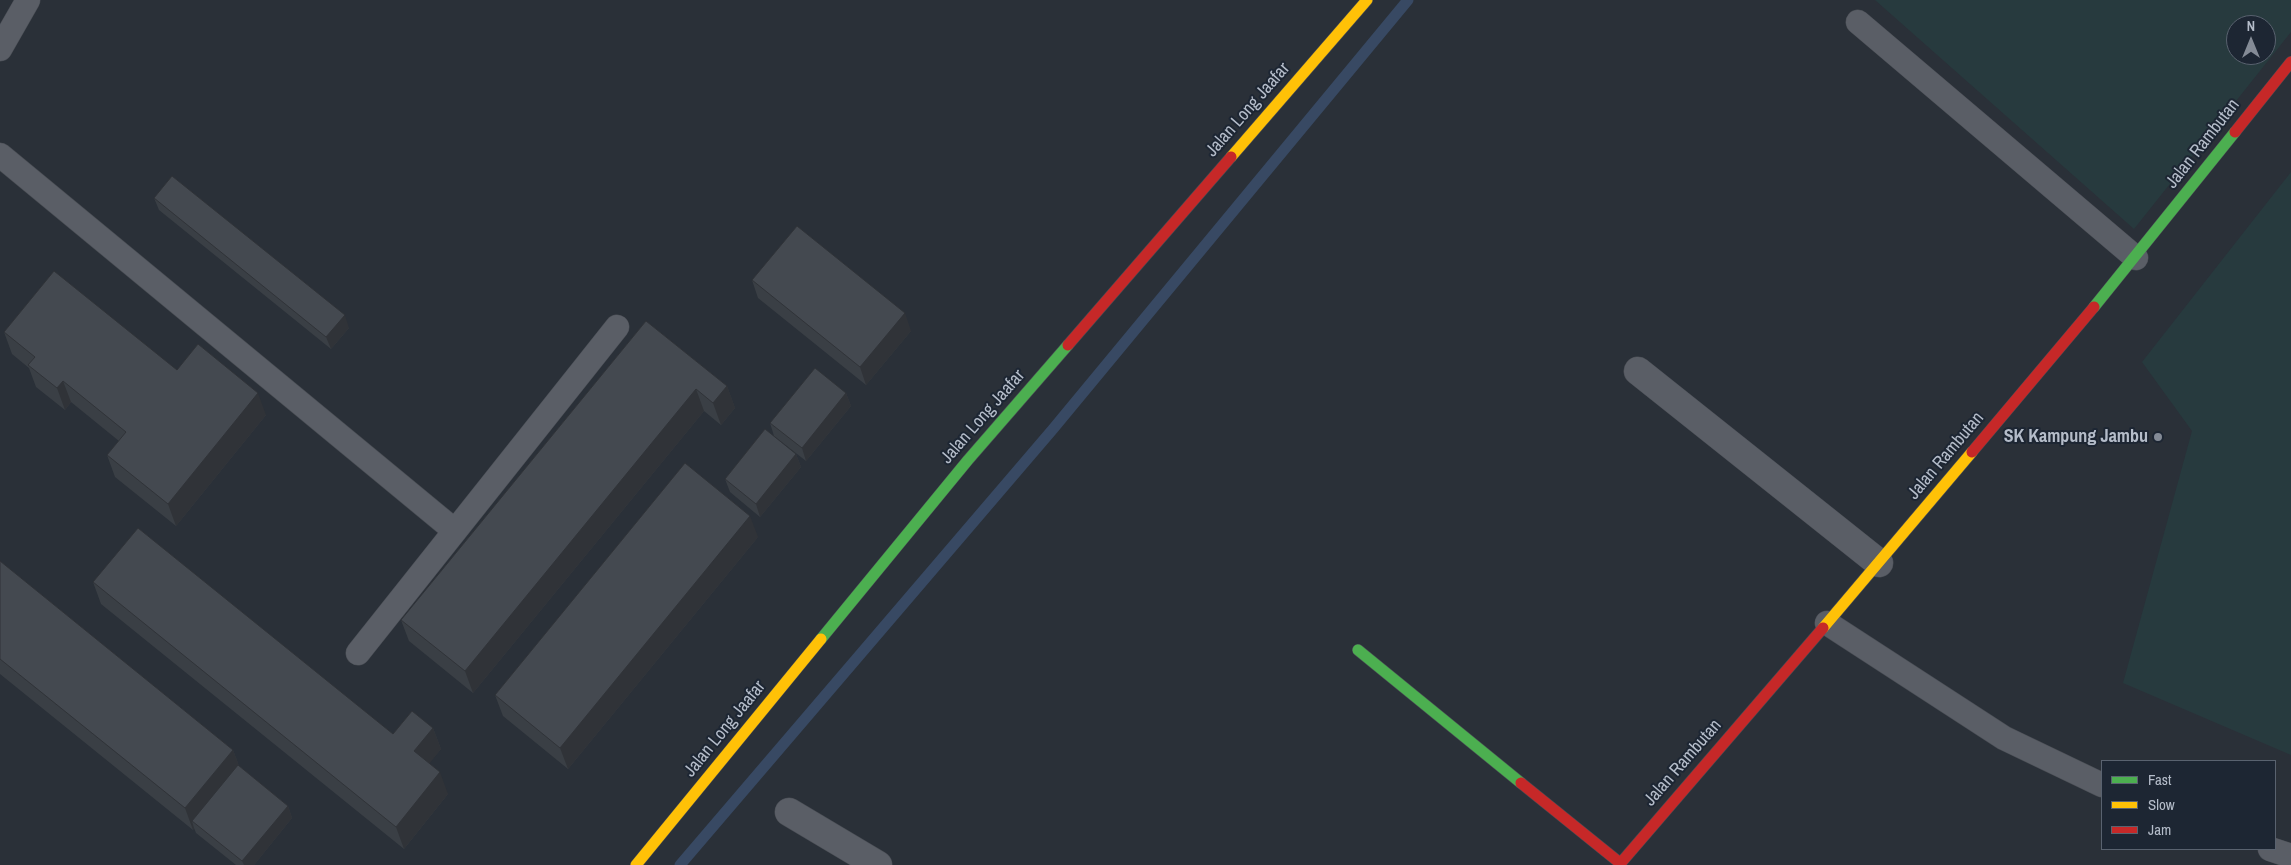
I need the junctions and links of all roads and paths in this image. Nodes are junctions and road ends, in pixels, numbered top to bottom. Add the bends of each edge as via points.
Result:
1 (28, 0) edge
2 (1367, 0) edge
3 (1858, 22) dead end
4 (0, 49) edge
5 (2291, 62) edge
6 (0, 155) edge
7 (2136, 258) junction
8 (617, 327) dead end
9 (1638, 371) dead end
10 (455, 532) junction
11 (1879, 562) junction
12 (1827, 623) junction
13 (1358, 650) dead end
14 (358, 653) dead end
15 (2101, 785) edge
16 (789, 812) dead end
17 (2273, 850) edge
18 (2291, 856) edge
19 (1620, 864) edge
20 (636, 865) edge
21 (878, 865) edge

1 - 4 lane
2 - 20 street, Jalan Long Jaafar via 968,460
3 - 7 lane
5 - 7 street, Jalan Rambutan
6 - 10 lane
7 - 11 street, Jalan Rambutan
8 - 10 lane
9 - 11 street
10 - 14 lane
11 - 12 street, Jalan Rambutan
12 - 15 lane via 2004,738
12 - 19 street, Jalan Rambutan
13 - 19 street
16 - 21 street
17 - 18 lane

